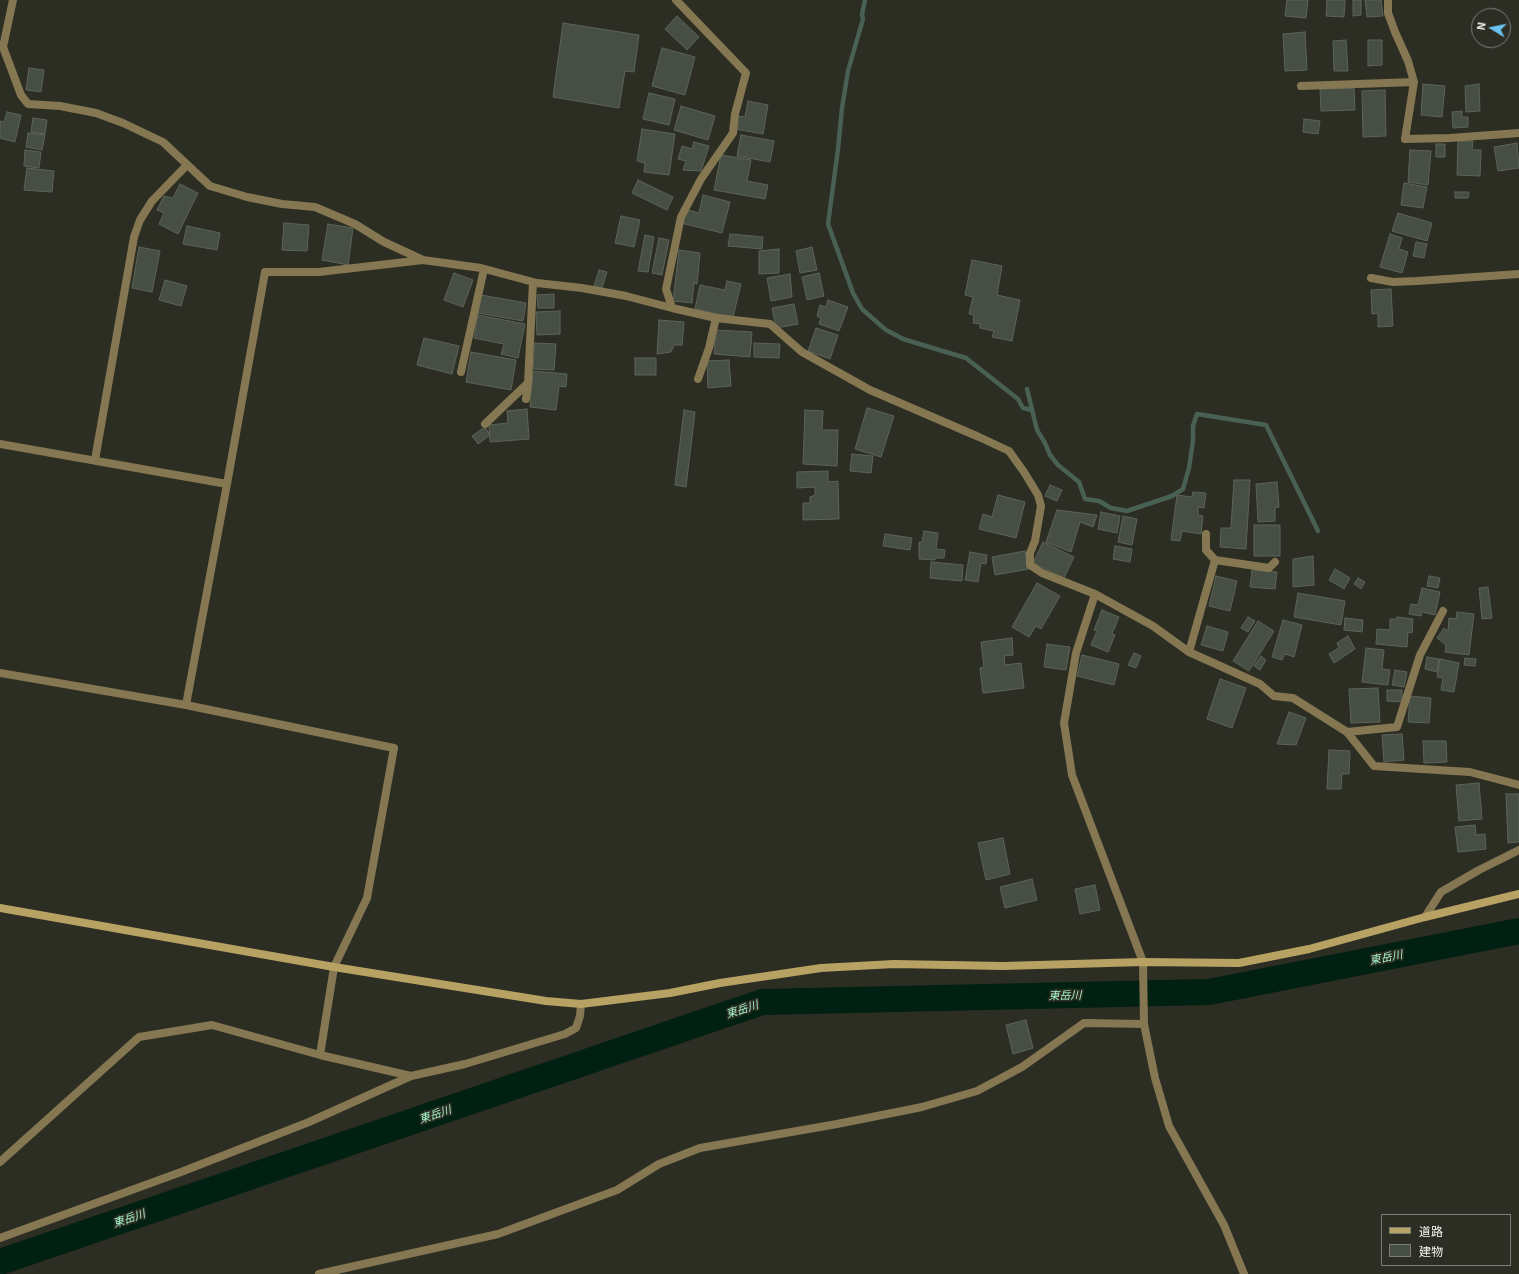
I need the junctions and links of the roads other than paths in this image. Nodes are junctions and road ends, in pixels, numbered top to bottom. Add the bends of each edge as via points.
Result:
1 (13, 0) edge
2 (676, 0) edge
3 (1388, 0) edge
4 (1, 47) edge
5 (1414, 82) junction
6 (1301, 86) dead end
7 (1519, 133) edge
8 (187, 165) junction
9 (423, 260) junction
10 (484, 269) junction
11 (1519, 274) edge
12 (1371, 278) dead end
13 (533, 282) junction
14 (672, 308) junction
15 (716, 318) junction
16 (461, 372) dead end
17 (698, 379) dead end
18 (528, 383) junction
19 (526, 399) dead end
20 (485, 424) dead end
21 (0, 444) edge
22 (95, 460) junction
23 (227, 484) junction
24 (1206, 534) dead end
25 (1215, 560) junction
26 (1276, 562) dead end
27 (1095, 594) junction
28 (1443, 611) dead end
29 (1189, 652) junction
30 (0, 673) edge
31 (186, 705) junction
32 (1348, 732) junction
33 (1519, 785) edge
34 (1519, 850) edge
35 (1519, 894) edge
36 (0, 908) edge
37 (1425, 917) junction
38 (1143, 962) junction
39 (334, 967) junction
40 (581, 1004) junction
41 (1144, 1024) junction
42 (320, 1055) junction
43 (411, 1076) junction
44 (0, 1162) edge
45 (0, 1238) edge
46 (319, 1274) edge
47 (1244, 1274) edge

1 - 4 street
2 - 14 street via 746,73 733,132 681,217 666,289
3 - 5 street via 1388,13
4 - 8 street via 21,95 28,104 60,106 96,113 123,123 163,142
5 - 6 street
5 - 7 street via 1405,139
8 - 9 street via 210,186 254,199 315,207 355,224 384,242
8 - 22 street via 152,201 140,220 134,237
9 - 10 street
9 - 23 street via 319,272 265,272
10 - 13 street
10 - 16 street
11 - 12 street via 1393,282
13 - 14 street via 626,296
13 - 18 street
14 - 15 street
15 - 17 street
15 - 27 street via 770,324 802,352 870,390 1009,451 1038,495 1041,506 1035,541 1030,552 1030,565 1042,573
18 - 19 street
18 - 20 street
21 - 22 street
22 - 23 street
23 - 31 street
24 - 25 street via 1206,550
25 - 26 street via 1269,568
25 - 29 street
27 - 29 street via 1153,626
27 - 38 street via 1076,653 1064,723 1072,775
28 - 32 street via 1420,654 1397,727
29 - 32 street via 1260,684 1274,696 1293,698
30 - 31 street
31 - 39 street via 394,748 367,898
32 - 33 street via 1374,766 1470,772
34 - 37 street via 1441,892
35 - 37 street
36 - 39 street
37 - 38 street via 1309,949 1239,963
38 - 40 street via 1003,966 894,964 822,968 670,993
38 - 41 street
39 - 40 street via 546,1001
39 - 42 street
40 - 43 street via 576,1028 565,1034 465,1064
41 - 46 street via 1084,1023 1022,1067 977,1091 906,1110 700,1148 659,1164 616,1190 498,1234
41 - 47 street via 1155,1078 1169,1126 1224,1225
42 - 43 street
42 - 44 street via 212,1025 139,1037
43 - 45 street via 309,1122

